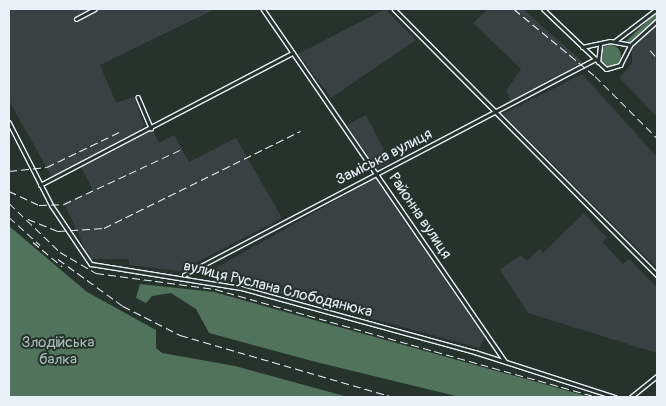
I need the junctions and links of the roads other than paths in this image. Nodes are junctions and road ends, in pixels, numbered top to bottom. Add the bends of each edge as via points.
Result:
1 (95, 9) edge
2 (263, 9) edge
3 (394, 9) edge
4 (543, 9) edge
5 (657, 9) edge
6 (76, 19) dead end
7 (657, 21) edge
8 (610, 41) junction
9 (602, 43) junction
10 (617, 43) junction
11 (577, 44) junction
12 (630, 45) junction
13 (294, 53) junction
14 (624, 57) junction
15 (597, 61) junction
16 (138, 97) dead end
17 (497, 113) junction
18 (9, 122) edge
19 (151, 128) junction
20 (377, 173) junction
21 (40, 185) junction
22 (657, 275) edge
23 (182, 276) junction
24 (506, 362) junction
25 (657, 376) edge
26 (615, 397) edge
27 (631, 397) edge

1 - 6 street
2 - 13 street, Районна вулиця
3 - 17 street
4 - 11 street
5 - 8 street via 624,38
7 - 12 street
8 - 9 street
8 - 10 street
9 - 11 street via 589,48
9 - 15 street
10 - 12 street
10 - 14 street
11 - 15 street
12 - 14 street
13 - 19 street
13 - 20 street, Районна вулиця
14 - 15 street via 611,69
15 - 17 street, Заміська вулиця
16 - 19 street
17 - 20 street, Заміська вулиця
17 - 22 street
18 - 21 street, вулиця Руслана Слободянюка
19 - 21 street
20 - 23 street, Заміська вулиця
20 - 24 street, Районна вулиця
21 - 23 street, вулиця Руслана Слободянюка via 88,262
23 - 24 street, вулиця Руслана Слободянюка
24 - 26 street, вулиця Руслана Слободянюка
25 - 27 street

